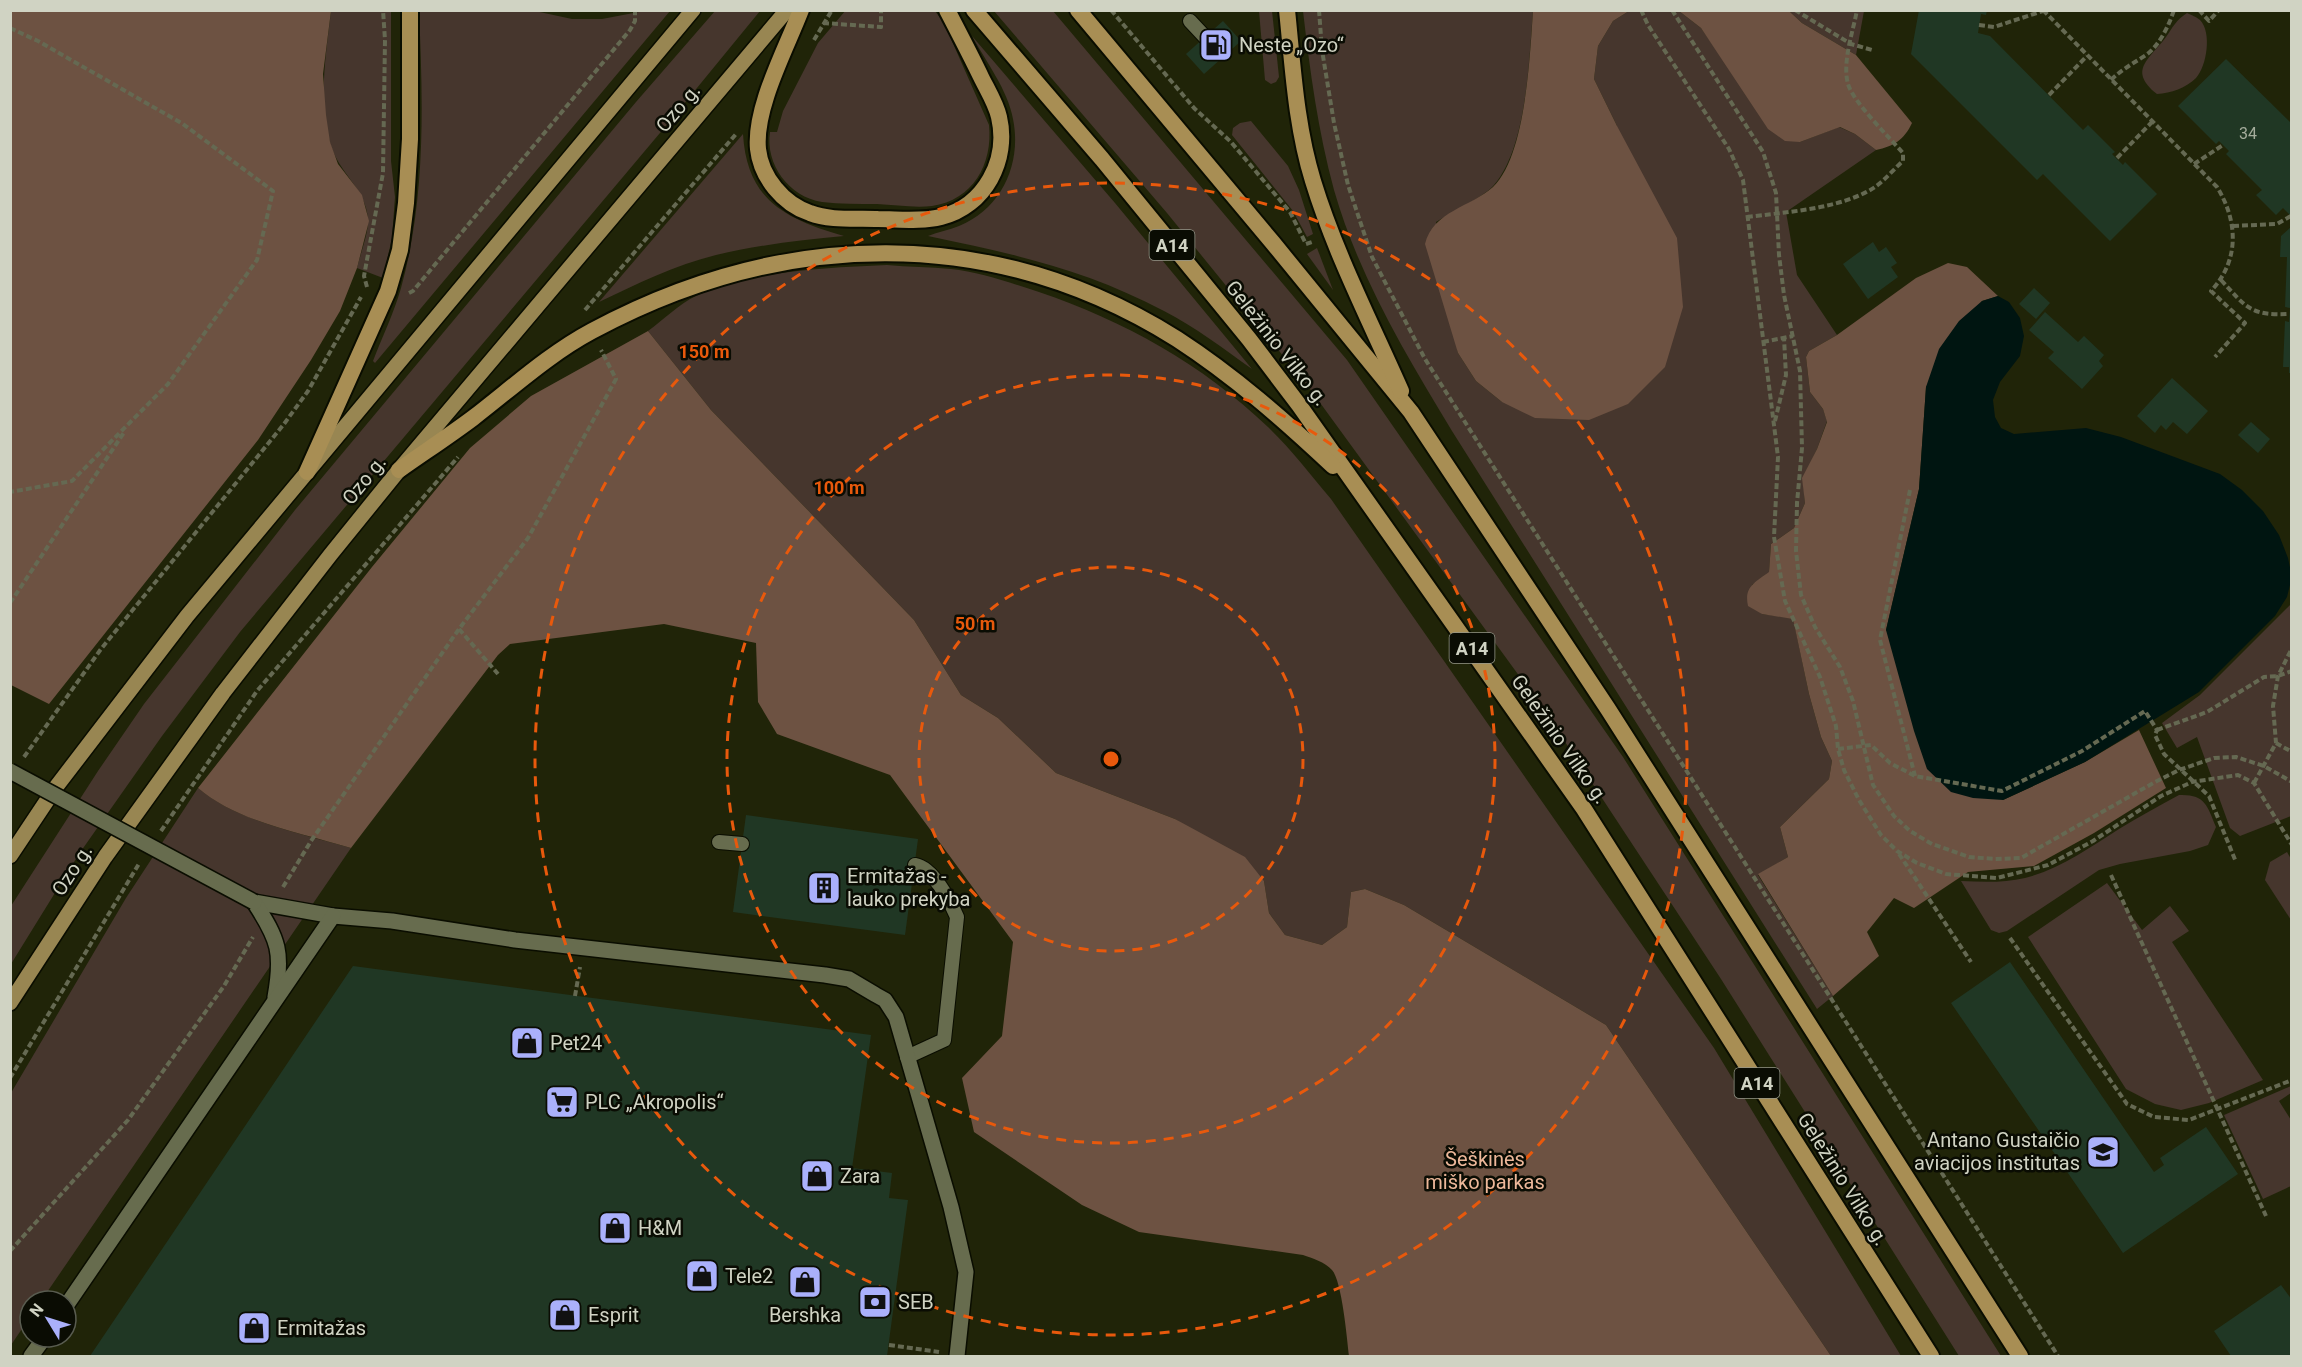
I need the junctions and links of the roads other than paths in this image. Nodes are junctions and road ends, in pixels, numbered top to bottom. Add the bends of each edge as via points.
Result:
1 (410, 10) edge
2 (693, 10) edge
3 (787, 10) edge
4 (801, 10) edge
5 (947, 10) edge
6 (974, 10) edge
7 (1078, 10) edge
8 (1287, 10) edge
9 (1190, 21) dead end
10 (1205, 37) dead end
11 (1411, 412) junction
12 (399, 470) junction
13 (307, 472) junction
14 (1358, 489) junction
15 (10, 771) edge
16 (719, 842) dead end
17 (742, 844) dead end
18 (10, 856) edge
19 (915, 865) dead end
20 (268, 912) junction
21 (333, 916) junction
22 (10, 1003) edge
23 (274, 1003) junction
24 (907, 1056) junction
25 (78, 1289) edge
26 (957, 1356) edge
27 (1931, 1356) edge
28 (2020, 1356) edge

1 - 13 highway via 410,139 400,250 388,291
2 - 13 main road
3 - 12 main road, Ozo g.
4 - 5 highway via 758,125 762,167 771,184 791,203 811,214 908,220 939,218 963,208 981,193 999,159 999,116
6 - 14 highway, Geležinio Vilko g. / A14 via 1249,339
7 - 11 highway
8 - 11 highway via 1302,138 1313,182
9 - 10 lane
11 - 28 highway via 1614,719
12 - 14 highway via 535,368 590,332 640,308 734,274 806,257 884,251 989,262 1052,280 1124,310 1177,339 1225,373 1274,411
12 - 22 main road, Ozo g. via 223,693 105,857
13 - 18 main road via 187,616 56,787
14 - 27 highway, Geležinio Vilko g. / A14 via 1584,809
15 - 20 street, bridge
16 - 17 lane
19 - 24 lane via 930,874 950,900 957,917 945,1040
20 - 21 street
20 - 23 street via 280,955
21 - 23 street
21 - 24 street via 849,979 885,1000 896,1017
23 - 25 street
24 - 26 street via 966,1272

